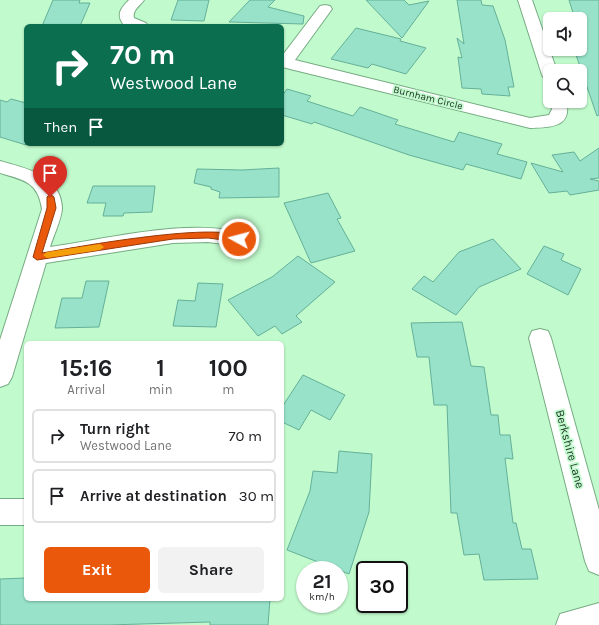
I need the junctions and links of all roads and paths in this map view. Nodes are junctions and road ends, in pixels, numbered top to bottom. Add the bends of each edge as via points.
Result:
1 (137, 0) edge
2 (524, 0) edge
3 (325, 9) dead end
4 (136, 24) edge
5 (284, 62) edge
6 (284, 63) edge
7 (546, 64) edge
8 (560, 108) edge
9 (0, 167) edge
10 (239, 239) dead end
11 (37, 257) junction
12 (540, 338) dead end
13 (0, 377) edge
14 (0, 512) edge
15 (24, 512) edge
16 (599, 560) edge
17 (599, 618) edge
18 (572, 625) edge

1 - 4 street via 127,10 126,16 128,21
2 - 7 street
3 - 5 street
6 - 8 street, Burnham Circle via 530,123 549,122 557,118
9 - 11 street via 37,180 46,188 50,197 52,208
10 - 11 street via 208,235 173,236
11 - 13 street
12 - 16 street, Berkshire Lane
14 - 15 street
17 - 18 street

